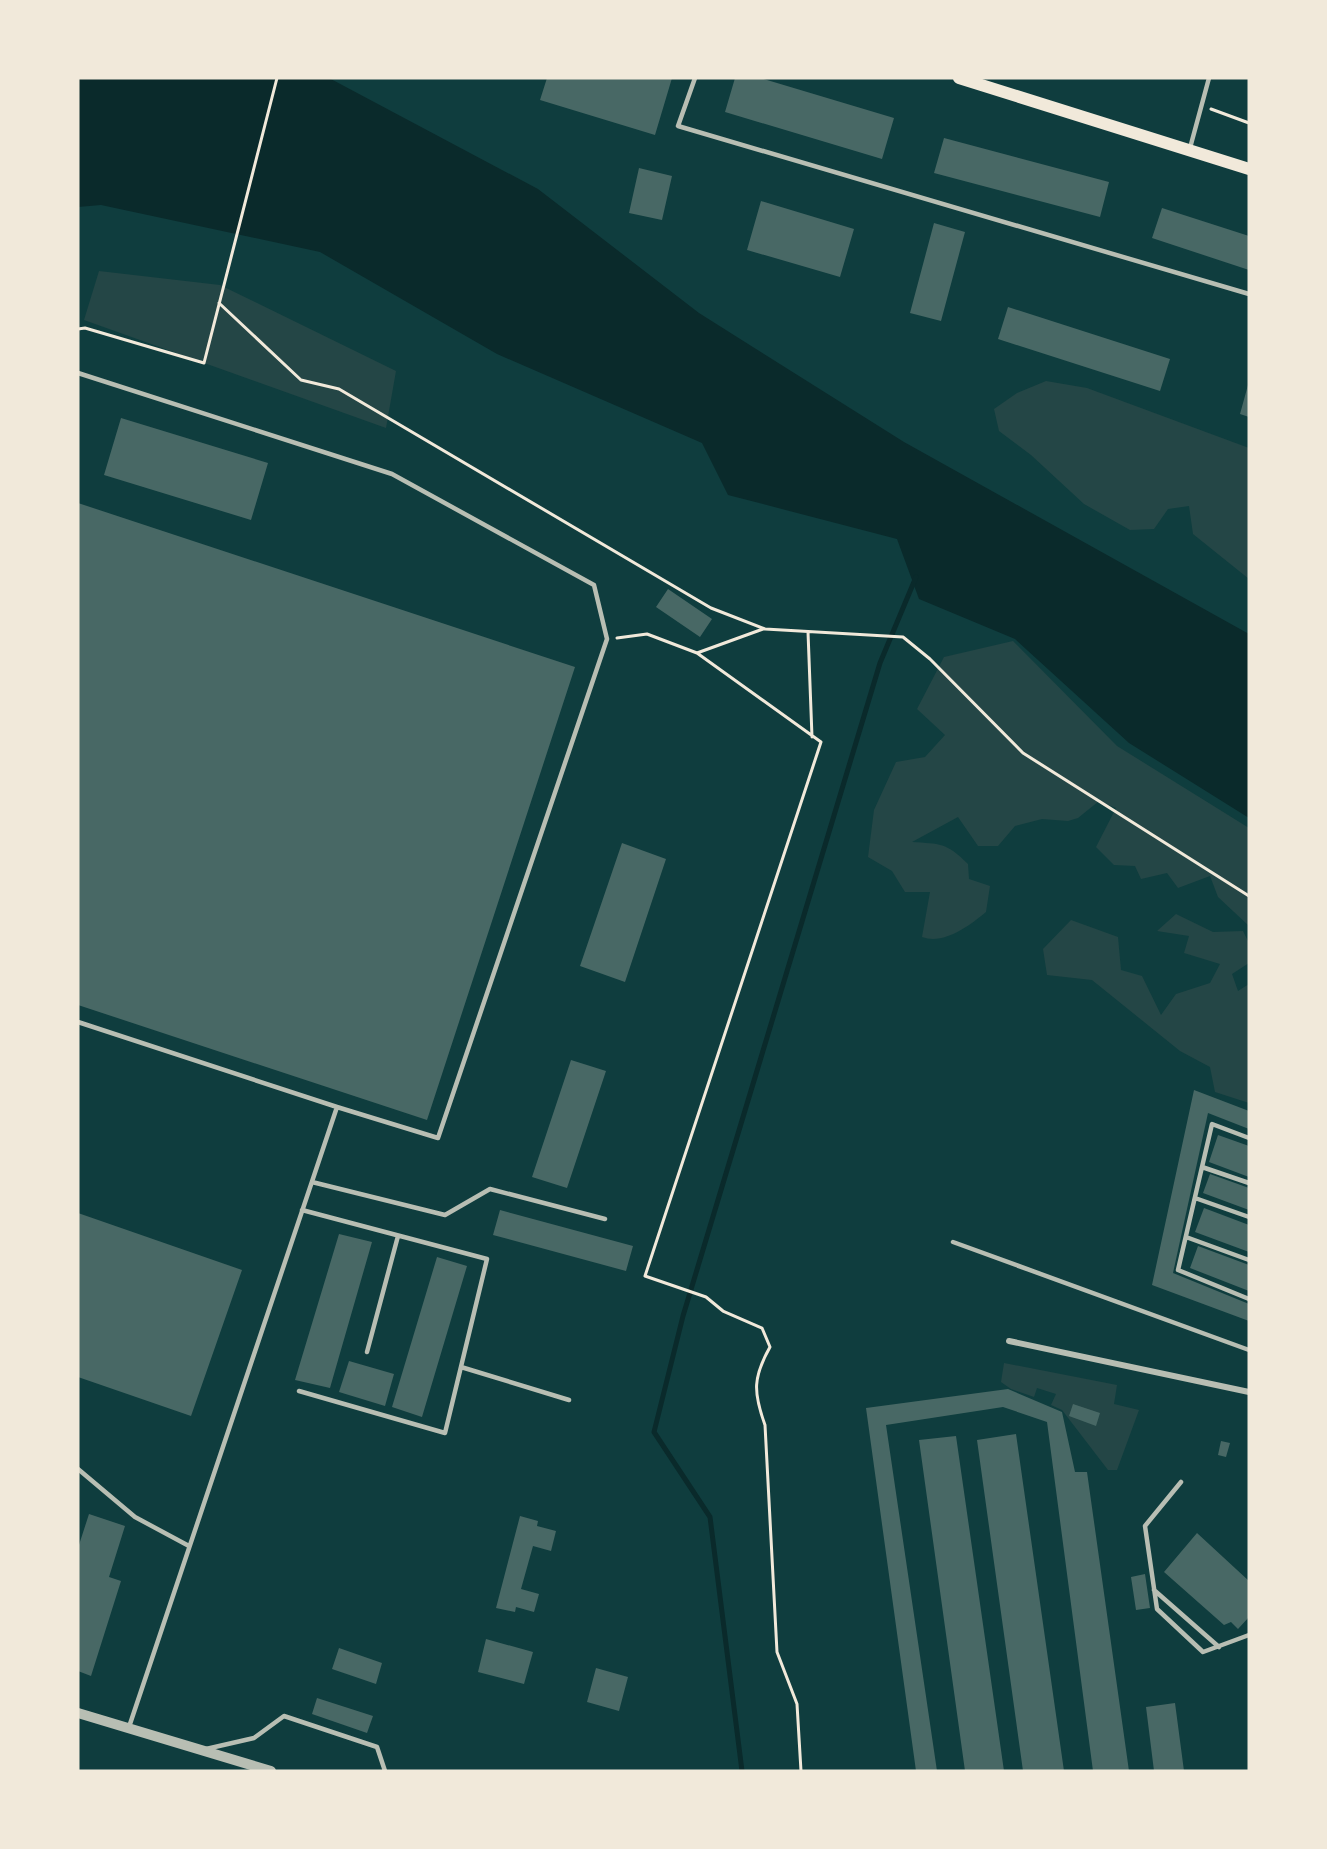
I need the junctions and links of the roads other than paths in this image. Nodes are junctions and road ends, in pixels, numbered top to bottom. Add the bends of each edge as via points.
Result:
1 (695, 78) edge
2 (959, 78) edge
3 (1209, 78) edge
4 (1190, 150) junction
5 (1249, 169) edge
6 (1249, 294) edge
7 (78, 373) edge
8 (78, 1022) edge
9 (337, 1107) junction
10 (1249, 1138) edge
11 (1202, 1167) junction
12 (312, 1182) junction
13 (1249, 1183) edge
14 (1195, 1198) junction
15 (302, 1210) junction
16 (1249, 1216) edge
17 (605, 1219) dead end
18 (399, 1236) junction
19 (1186, 1237) junction
20 (953, 1242) dead end
21 (1249, 1260) edge
22 (1249, 1299) edge
23 (1009, 1341) dead end
24 (1249, 1350) edge
25 (368, 1352) dead end
26 (461, 1366) junction
27 (299, 1391) dead end
28 (1249, 1392) edge
29 (568, 1400) dead end
30 (78, 1469) edge
31 (1181, 1482) dead end
32 (189, 1546) junction
33 (1154, 1590) junction
34 (1249, 1635) edge
35 (1219, 1647) junction
36 (78, 1713) edge
37 (129, 1728) junction
38 (204, 1749) junction
39 (271, 1771) edge
40 (386, 1771) edge

1 - 6 lane via 678,126
2 - 4 main road
3 - 4 lane
4 - 5 main road
7 - 9 lane via 392,474 594,585 607,639 438,1138
8 - 9 lane
9 - 12 lane
10 - 11 lane via 1212,1124
11 - 13 lane
11 - 14 lane
12 - 15 lane
12 - 17 lane via 445,1215 490,1189
14 - 16 lane
14 - 19 lane
15 - 18 lane
15 - 32 lane
18 - 25 lane
18 - 26 lane via 488,1259
19 - 21 lane
19 - 22 lane via 1178,1270
20 - 24 lane
23 - 28 street
26 - 27 lane via 445,1433
26 - 29 lane
30 - 32 lane via 135,1517
31 - 33 lane via 1145,1526
32 - 37 lane
33 - 35 lane
33 - 35 lane via 1157,1609 1203,1652
34 - 35 lane
36 - 37 street
37 - 38 street
38 - 39 street
38 - 40 lane via 254,1738 284,1716 377,1747

